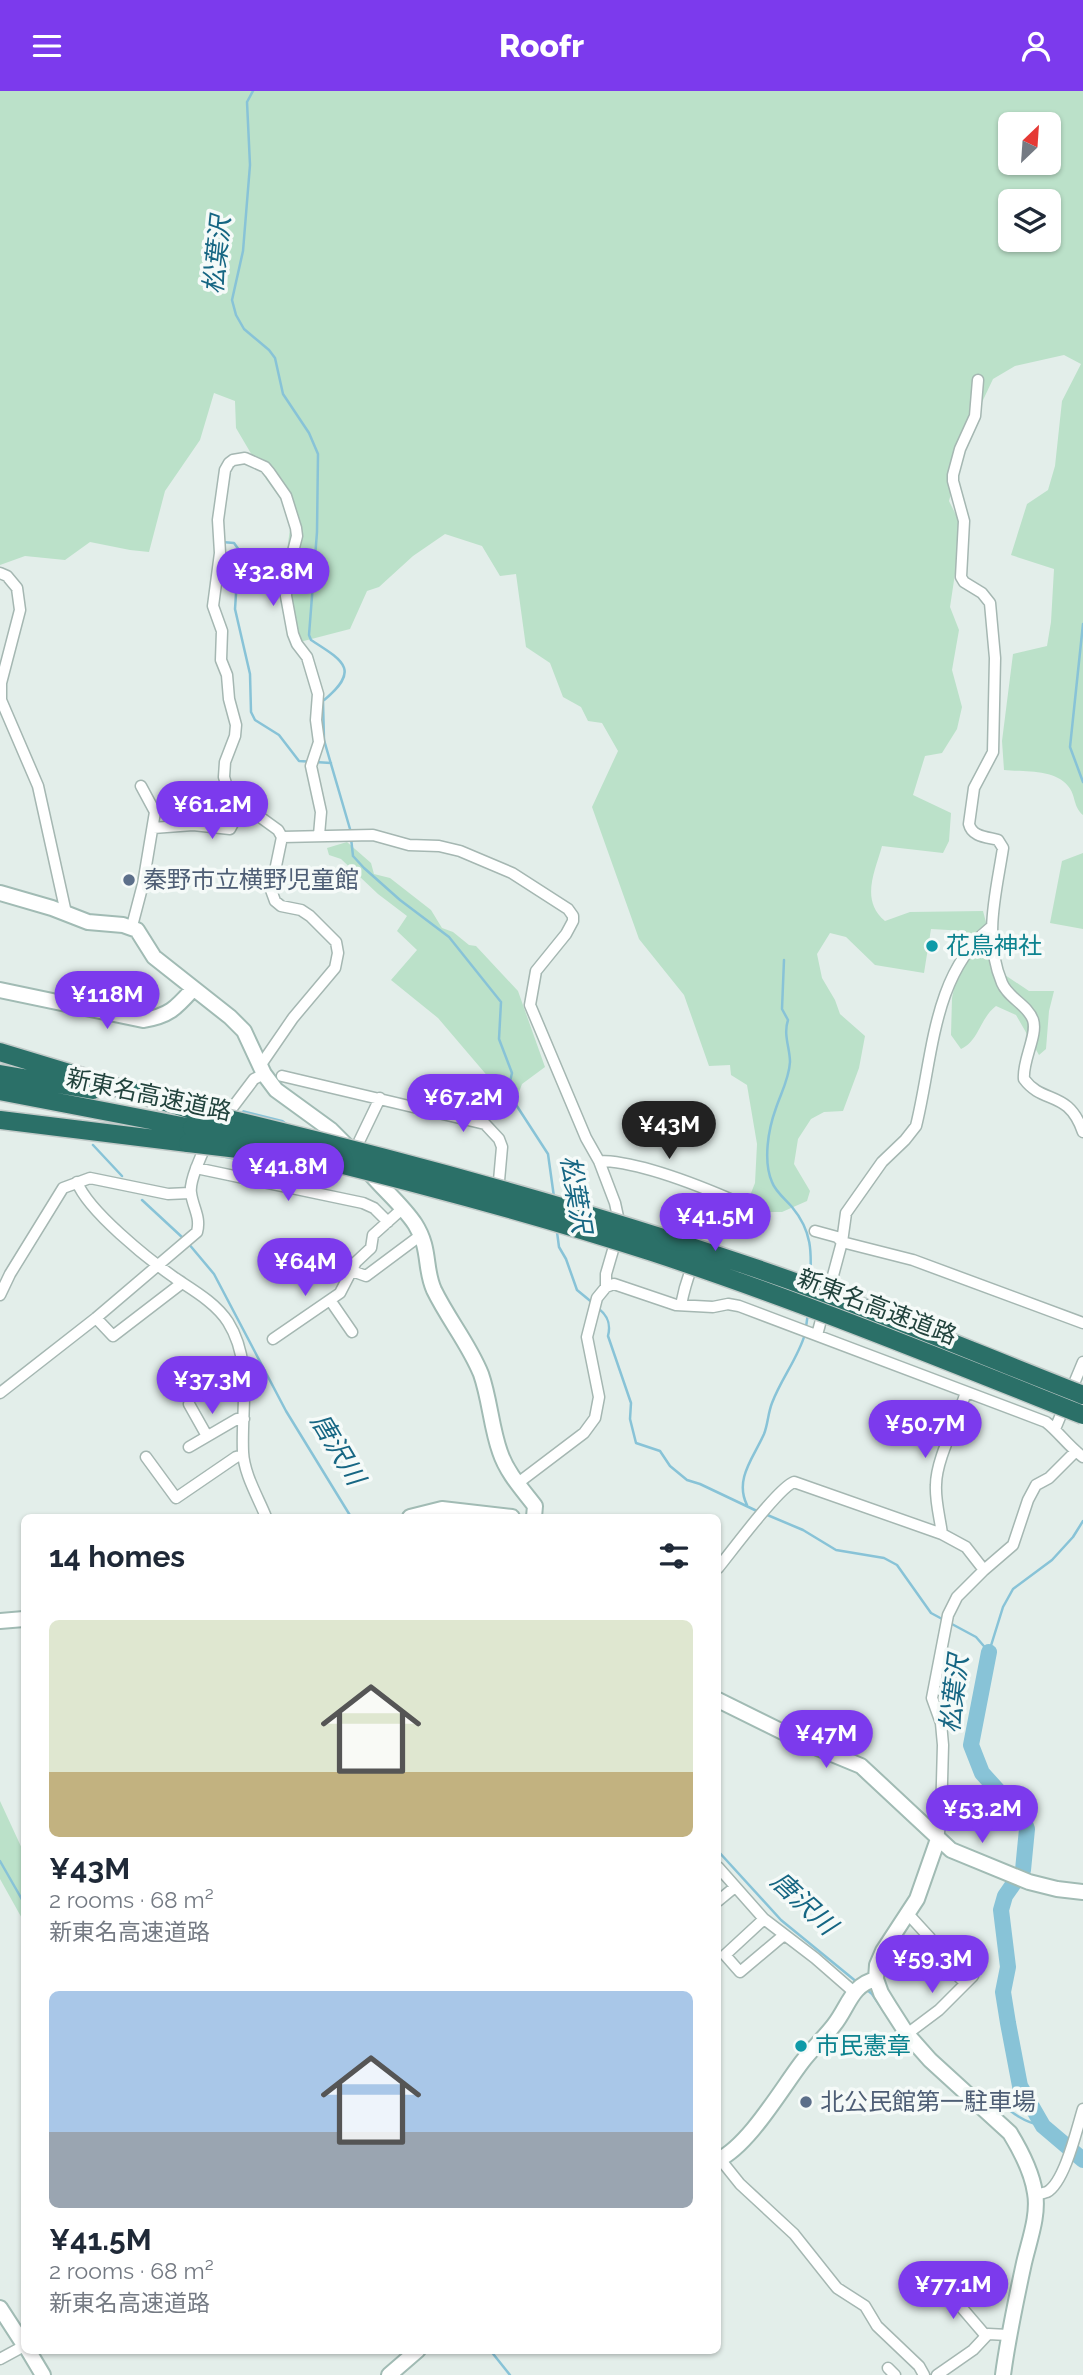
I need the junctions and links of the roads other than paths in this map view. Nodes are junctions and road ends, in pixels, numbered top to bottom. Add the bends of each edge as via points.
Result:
1 (978, 380) dead end
2 (0, 573) edge
3 (141, 786) dead end
4 (241, 808) junction
5 (153, 828) junction
6 (319, 835) junction
7 (282, 837) junction
8 (0, 893) edge
9 (66, 913) junction
10 (132, 926) junction
11 (990, 928) junction
12 (193, 989) junction
13 (0, 990) edge
14 (0, 1052) edge
15 (262, 1070) junction
16 (0, 1074) edge
17 (282, 1076) dead end
18 (0, 1091) edge
19 (380, 1098) junction
20 (0, 1120) edge
21 (192, 1127) junction
22 (1083, 1132) edge
23 (354, 1152) junction
24 (599, 1161) junction
25 (196, 1168) junction
26 (77, 1182) junction
27 (190, 1193) junction
28 (402, 1209) junction
29 (497, 1210) dead end
30 (388, 1221) junction
31 (815, 1231) dead end
32 (421, 1235) junction
33 (842, 1242) junction
34 (158, 1266) junction
35 (352, 1271) junction
36 (181, 1283) junction
37 (606, 1286) junction
38 (0, 1295) edge
39 (330, 1300) junction
40 (681, 1305) junction
41 (96, 1318) junction
42 (1083, 1323) edge
43 (352, 1332) dead end
44 (815, 1334) junction
45 (273, 1339) dead end
46 (1083, 1362) edge
47 (966, 1392) junction
48 (0, 1393) edge
49 (1083, 1395) edge
50 (189, 1404) dead end
51 (1083, 1415) edge
52 (244, 1419) junction
53 (1055, 1429) junction
54 (207, 1436) junction
55 (189, 1447) dead end
56 (1079, 1454) edge
57 (243, 1455) junction
58 (146, 1457) dead end
59 (518, 1483) junction
60 (265, 1514) edge
61 (422, 1514) edge
62 (486, 1514) edge
63 (534, 1514) edge
64 (942, 1534) junction
65 (721, 1564) edge
66 (984, 1570) junction
67 (21, 1619) edge
68 (0, 1621) edge
69 (721, 1701) edge
70 (938, 1839) junction
71 (721, 1871) edge
72 (735, 1887) junction
73 (1083, 1892) edge
74 (721, 1899) edge
75 (908, 1914) junction
76 (764, 1919) junction
77 (784, 1935) junction
78 (930, 1938) dead end
79 (946, 1964) dead end
80 (863, 1985) junction
81 (907, 2034) junction
82 (1083, 2109) edge
83 (721, 2158) edge
84 (721, 2161) edge
85 (1036, 2195) junction
86 (944, 2287) dead end
87 (0, 2308) edge
88 (1008, 2335) junction
89 (985, 2336) junction
90 (21, 2340) edge
91 (21, 2347) edge
92 (30, 2354) edge
93 (414, 2354) edge
94 (0, 2359) edge
95 (43, 2375) edge
96 (390, 2375) edge
97 (924, 2375) edge
98 (937, 2375) edge
99 (1003, 2375) edge

1 - 11 street via 975,416 960,449 953,481 964,521 961,577 990,603 995,658 993,752 974,788 970,824 975,834 998,840 1003,848
2 - 9 street via 18,588 20,610 1,683 1,700 38,786
3 - 5 street via 155,811
4 - 5 street via 230,829 193,825
4 - 6 street via 225,789 223,777 236,725 221,660 222,631 213,606 225,470 233,460 245,458 270,473 286,496 296,528 286,596 293,634 307,657 318,694 319,742 312,763 321,812
4 - 7 street via 260,817
5 - 10 street
6 - 7 street
6 - 24 street via 373,835 460,851 512,873 568,909 572,926 539,965 530,1005
7 - 15 street via 271,890 275,901 310,916 335,942 338,953 335,968 293,1018
8 - 9 street
9 - 10 street via 88,922
10 - 12 street via 154,957
11 - 22 street via 1003,985 1033,1018 1024,1079 1066,1104
11 - 33 street via 949,983 916,1126 882,1162 846,1213
12 - 13 street via 176,1008 143,1020
12 - 15 street via 244,1031
14 - 21 highway
15 - 23 street via 276,1090
15 - 25 street via 232,1106
16 - 21 highway, 新東名高速道路 via 72,1086
17 - 19 street
18 - 21 highway, 新東名高速道路
19 - 23 street
19 - 29 street via 485,1125 502,1147
20 - 21 highway
21 - 49 highway, 新東名高速道路, bridge via 450,1174 665,1238 857,1305
21 - 51 highway, 新東名高速道路, bridge via 540,1217 850,1321
23 - 28 street
24 - 37 street via 620,1226
24 - 40 street via 682,1180 730,1199 695,1261
25 - 27 street
25 - 30 street via 363,1203
26 - 27 street via 90,1178 168,1194
26 - 34 street via 82,1194
26 - 38 street via 63,1188
27 - 34 street via 200,1222 197,1232
28 - 30 street
28 - 32 street
30 - 35 street via 373,1235 371,1248
31 - 33 street
32 - 35 street via 366,1276
32 - 59 street via 433,1288 480,1373 500,1451
33 - 42 street via 913,1260
33 - 44 street
34 - 36 street
34 - 41 street
35 - 39 street via 340,1293
36 - 41 street via 113,1336
36 - 52 street via 215,1306 228,1322 241,1355
37 - 40 street
37 - 59 street via 595,1302 587,1337 598,1397 595,1418 584,1433
39 - 43 street
39 - 45 street
40 - 44 street via 739,1306
41 - 48 street
44 - 47 street
46 - 53 street
47 - 53 street
47 - 64 street via 937,1473
50 - 54 street
52 - 54 street
52 - 57 street
53 - 56 street
54 - 55 street
56 - 66 street via 1036,1485 1013,1545
57 - 58 street via 176,1498
57 - 60 street
59 - 63 street via 535,1506
61 - 62 street via 442,1509
64 - 65 street via 799,1483 789,1484
64 - 66 street via 966,1547
66 - 70 street via 957,1597 948,1615 932,1698 943,1745
67 - 68 street
69 - 70 street via 861,1766
70 - 73 street via 960,1855 1018,1878
70 - 75 street via 923,1886
71 - 72 street
72 - 74 street
72 - 76 street
75 - 78 street
75 - 80 street
76 - 77 street
76 - 77 street via 725,1955 740,1972
77 - 80 street
79 - 81 street via 969,1980
80 - 81 street via 881,1993
80 - 83 street via 739,2145
81 - 85 street via 1010,2133
82 - 85 street via 1064,2167 1053,2186
84 - 97 street via 794,2234 837,2288 865,2306 877,2326
85 - 88 street
86 - 89 street
87 - 90 street
88 - 89 street
88 - 99 street
89 - 98 street
91 - 94 street
92 - 95 street
93 - 96 street

